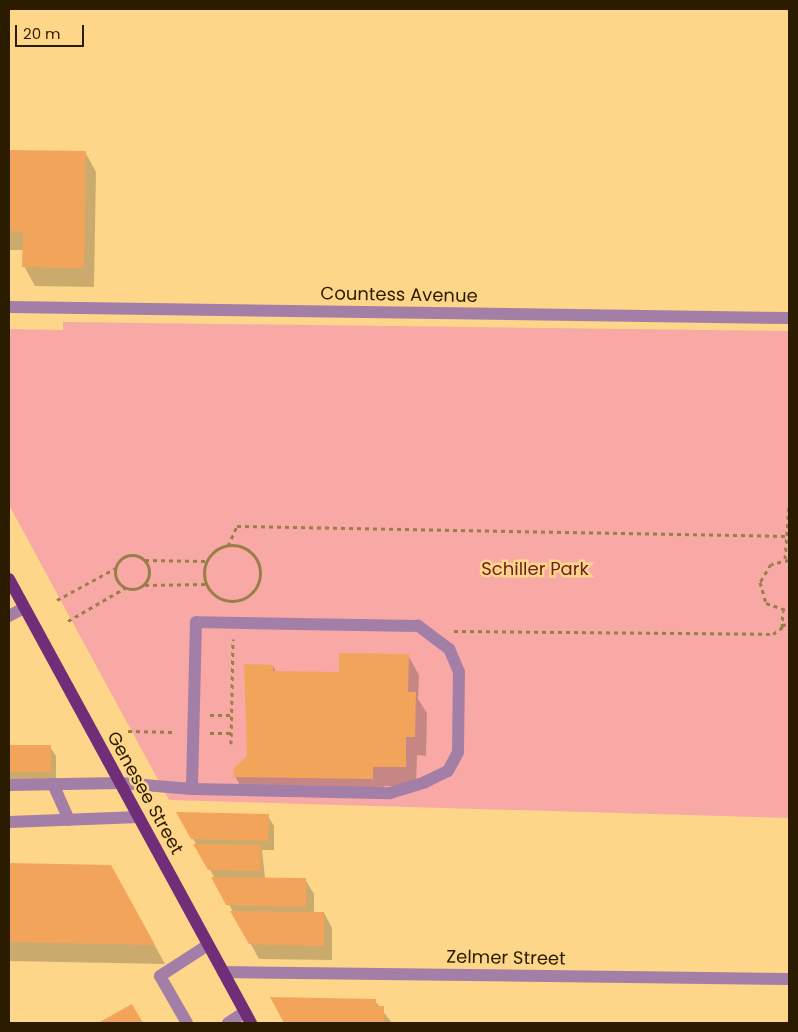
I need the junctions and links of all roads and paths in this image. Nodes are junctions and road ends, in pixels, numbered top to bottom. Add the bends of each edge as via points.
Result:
1 (9, 307) edge
2 (789, 318) edge
3 (789, 506) edge
4 (786, 536) junction
5 (228, 546) junction
6 (788, 546) edge
7 (144, 560) junction
8 (787, 560) edge
9 (207, 561) junction
10 (116, 568) junction
11 (9, 579) edge
12 (206, 584) junction
13 (145, 585) junction
14 (125, 588) junction
15 (57, 600) dead end
16 (24, 608) junction
17 (783, 611) junction
18 (789, 611) edge
19 (9, 616) edge
20 (68, 620) dead end
21 (789, 624) edge
22 (782, 625) junction
23 (457, 628) dead end
24 (233, 634) dead end
25 (209, 715) dead end
26 (231, 715) junction
27 (128, 731) dead end
28 (183, 732) dead end
29 (207, 733) dead end
30 (231, 733) junction
31 (231, 744) dead end
32 (120, 783) junction
33 (52, 784) junction
34 (9, 785) edge
35 (192, 789) junction
36 (139, 818) junction
37 (70, 820) junction
38 (9, 822) edge
39 (208, 945) junction
40 (223, 972) junction
41 (789, 979) edge
42 (248, 1018) edge
43 (187, 1023) edge
44 (228, 1023) edge

1 - 2 street, Countess Avenue
3 - 4 path
4 - 5 path via 237,526
4 - 6 path
5 - 9 path
5 - 12 path via 245,549 254,557 260,573 254,590 245,598 228,601 217,597
6 - 8 path
7 - 9 path
7 - 10 path via 128,556
7 - 13 path via 150,569
8 - 17 path via 771,564 760,582 766,603
9 - 12 path
10 - 14 path via 117,580
10 - 15 path
11 - 16 main road, Genesee Street
12 - 13 path
13 - 14 path
14 - 20 path
16 - 19 street
16 - 32 main road, Genesee Street
17 - 18 path
17 - 22 path
21 - 22 path
22 - 23 path via 774,634
24 - 26 path
25 - 26 path
26 - 30 path
27 - 28 path
29 - 30 path
30 - 31 path
32 - 33 street
32 - 35 street
32 - 36 main road, Genesee Street
33 - 34 street
33 - 37 street
35 - 35 street via 390,793 448,771 458,752 459,693 459,672 449,649 418,626 196,622
36 - 37 street
36 - 39 main road, Genesee Street
37 - 38 street
39 - 40 main road, Genesee Street
39 - 43 street via 160,976
40 - 41 street, Zelmer Street
40 - 42 main road, Genesee Street
42 - 44 street

